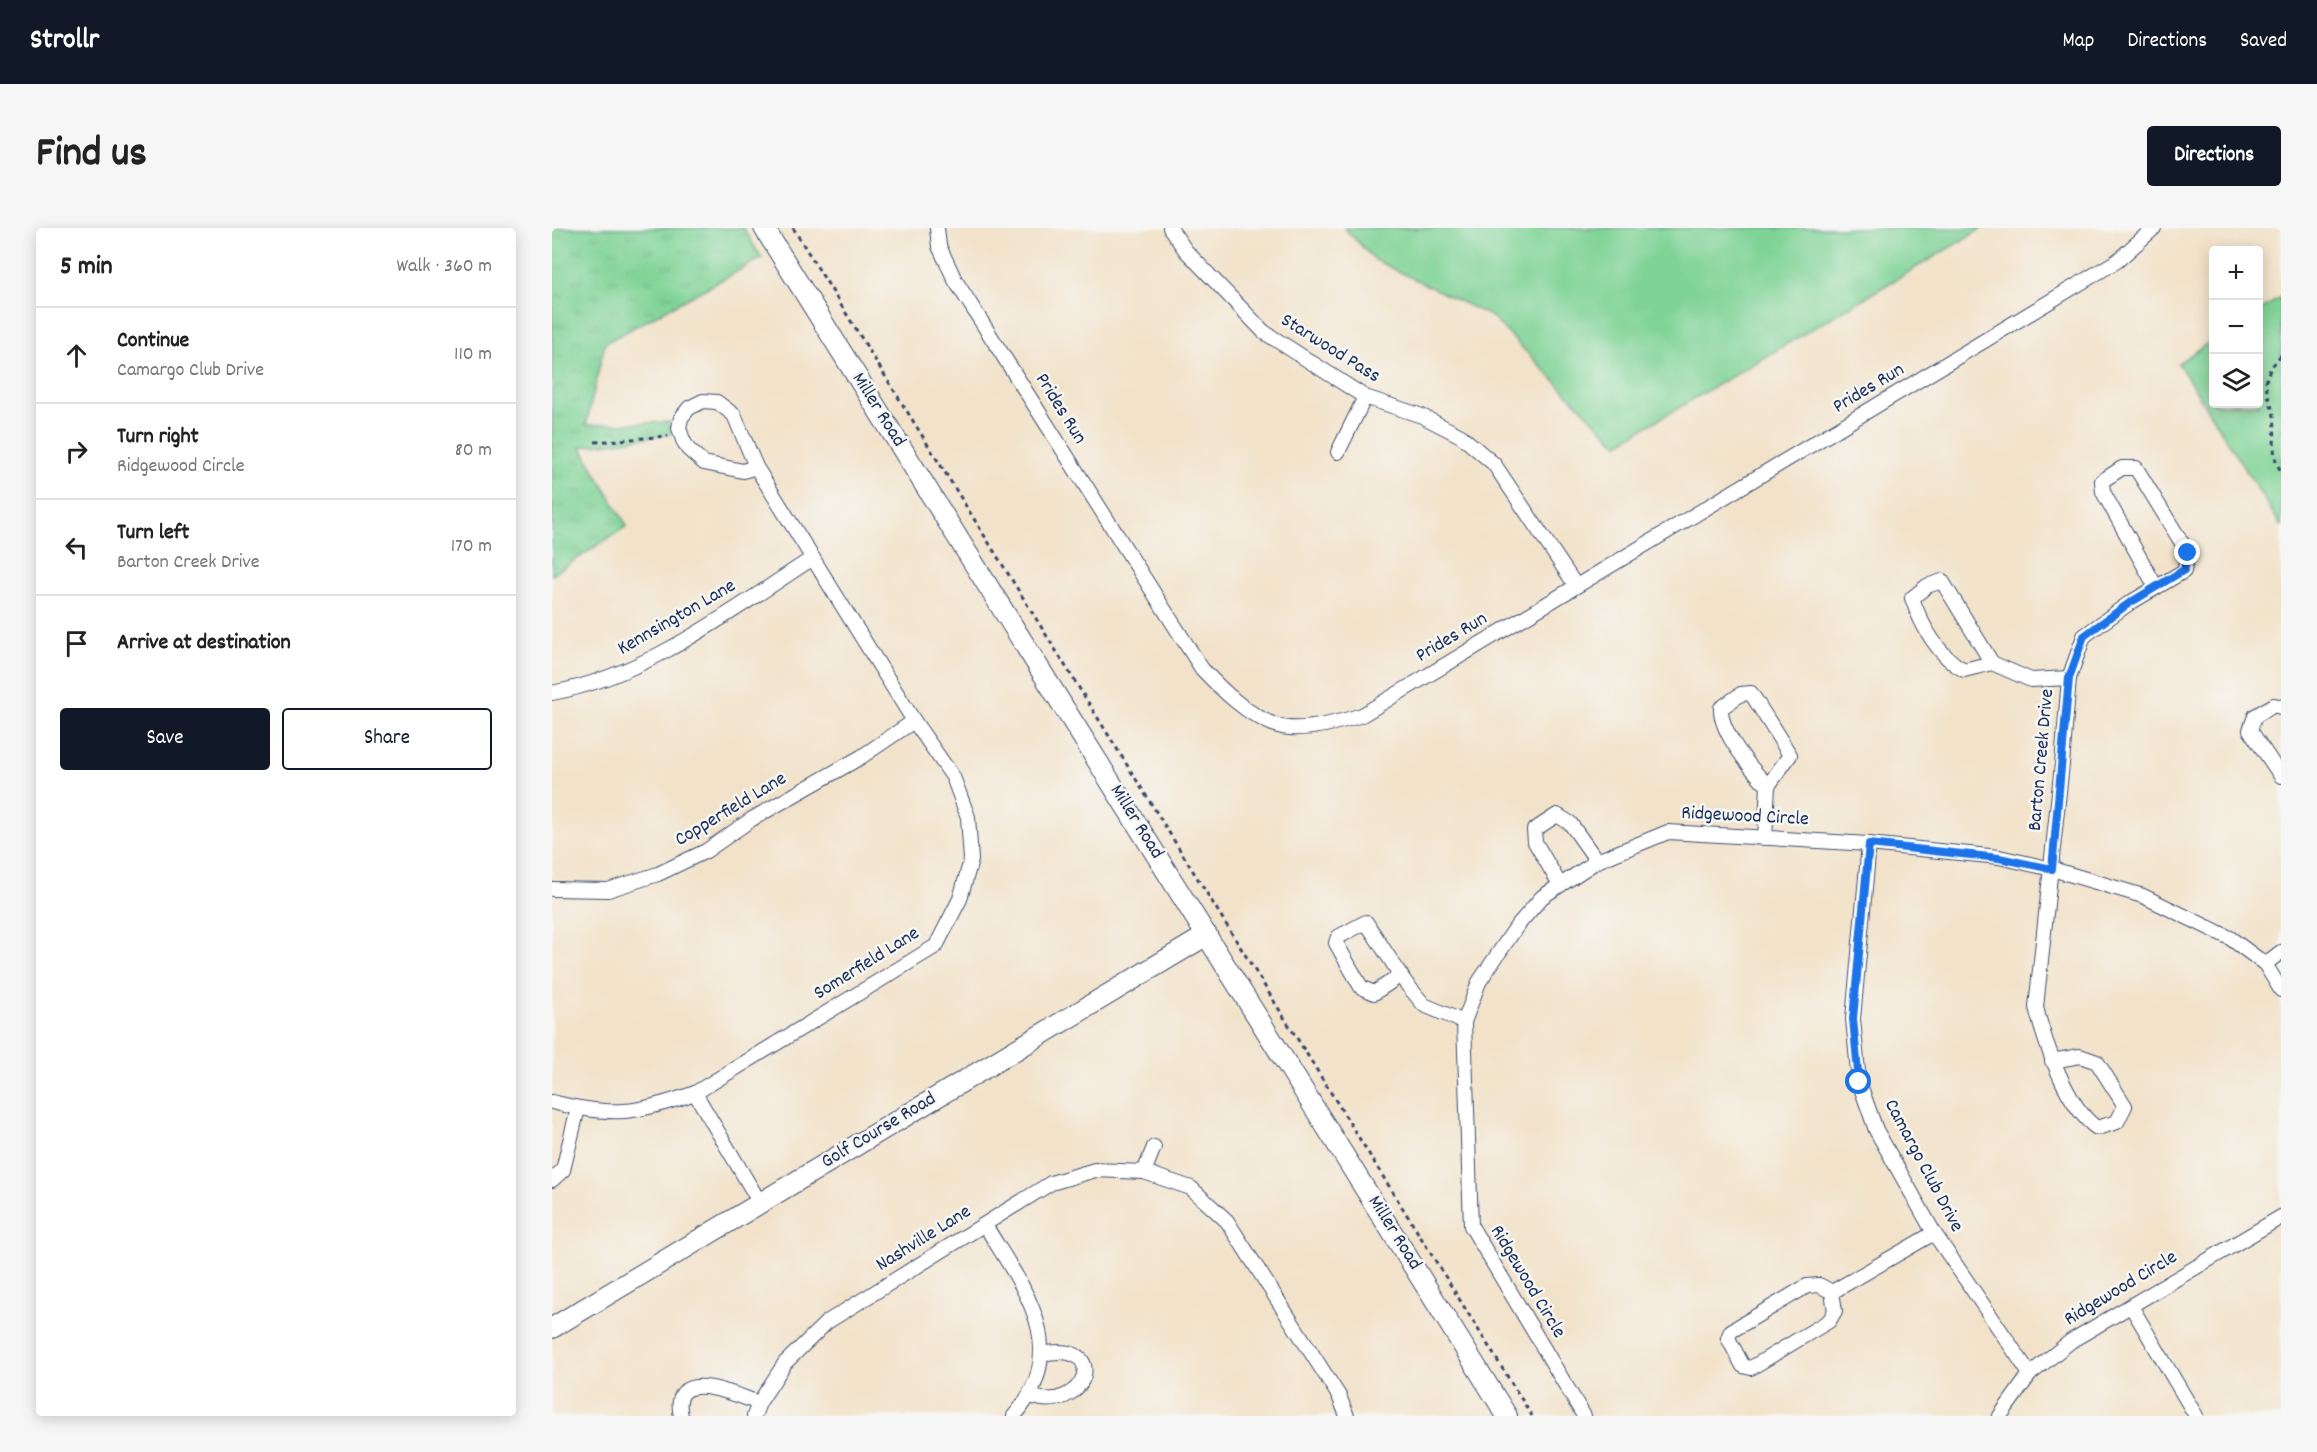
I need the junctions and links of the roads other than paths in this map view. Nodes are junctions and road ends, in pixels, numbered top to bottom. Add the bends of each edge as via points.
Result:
1 (764, 228) edge
2 (937, 228) edge
3 (1170, 228) edge
4 (2154, 228) edge
5 (1365, 397) junction
6 (1338, 452) dead end
7 (756, 467) junction
8 (813, 558) junction
9 (1576, 586) junction
10 (2156, 587) junction
11 (1992, 663) junction
12 (2069, 678) junction
13 (552, 693) edge
14 (2281, 707) edge
15 (914, 721) junction
16 (2281, 776) edge
17 (1768, 786) junction
18 (1765, 838) junction
19 (1869, 844) junction
20 (1597, 861) junction
21 (2052, 869) junction
22 (1560, 885) junction
23 (552, 890) edge
24 (1207, 935) junction
25 (2281, 952) edge
26 (2265, 964) junction
27 (1401, 975) junction
28 (2281, 990) edge
29 (1464, 1022) junction
30 (2052, 1060) junction
31 (695, 1093) junction
32 (552, 1102) edge
33 (578, 1108) junction
34 (1154, 1147) dead end
35 (1144, 1172) junction
36 (552, 1180) edge
37 (760, 1203) junction
38 (2281, 1217) edge
39 (985, 1225) junction
40 (1934, 1233) junction
41 (1832, 1292) junction
42 (2131, 1306) junction
43 (552, 1328) edge
44 (1042, 1354) junction
45 (2031, 1374) junction
46 (1031, 1396) junction
47 (757, 1410) edge
48 (681, 1416) edge
49 (1014, 1416) edge
50 (1347, 1416) edge
51 (1508, 1416) edge
52 (1584, 1416) edge
53 (2000, 1416) edge
54 (2196, 1416) edge

1 - 24 street, Miller Road
2 - 9 street, Prides Run via 939,246 955,280 1202,669 1228,697 1277,726 1323,726 1362,715
3 - 5 street, Starwood Pass via 1186,251 1264,332
4 - 9 street, Prides Run via 2117,261 2051,303
5 - 6 street
5 - 9 street, Starwood Pass via 1422,416 1461,436 1494,464
7 - 7 street, Somerfield Lane via 734,415 717,402 703,401 689,408 681,418 679,428 688,449 704,463 743,471
7 - 8 street, Somerfield Lane
8 - 13 street, Kennsington Lane via 631,669 580,688
8 - 15 street, Somerfield Lane
10 - 10 street, Barton Creek Drive via 2184,570 2188,553 2136,468 2122,468 2102,481 2103,492
10 - 12 street, Barton Creek Drive via 2084,636
11 - 11 street via 1942,581 1927,586 1912,598 1918,618 1950,662 1964,670
11 - 12 street via 2031,680
12 - 21 street, Barton Creek Drive
14 - 16 street via 2274,705 2255,716 2250,729
15 - 23 street, Copperfield Lane via 706,851 668,869 608,890
15 - 31 street, Somerfield Lane via 953,777 968,817 971,860 960,899 936,946
17 - 17 street via 1753,771 1720,720 1721,708 1741,694 1751,693 1790,755
17 - 18 street
18 - 19 street, Ridgewood Circle
18 - 20 street, Ridgewood Circle via 1668,832
19 - 21 street, Ridgewood Circle via 1999,858
19 - 40 street, Camargo Club Drive via 1853,1019 1859,1082 1876,1130
20 - 22 street, Ridgewood Circle
20 - 22 street via 1570,823 1557,815 1544,822 1534,830 1535,842
21 - 26 street, Ridgewood Circle via 2143,897 2230,938
21 - 30 street, Barton Creek Drive via 2036,1007
22 - 29 street, Ridgewood Circle via 1542,897 1497,954 1479,982
24 - 37 street, Golf Course Road
24 - 51 street, Miller Road
25 - 26 street
26 - 28 street, Ridgewood Circle
27 - 27 street via 1366,922 1338,937 1335,943 1361,987 1374,993
27 - 29 street via 1424,1005
29 - 52 street, Ridgewood Circle via 1471,1226
30 - 30 street, Barton Creek Drive via 2086,1121 2097,1128 2117,1122 2125,1106 2097,1062 2080,1056
31 - 33 street, Somerfield Lane via 658,1107 625,1113
31 - 37 street
32 - 33 street, Somerfield Lane
33 - 36 street via 563,1170
34 - 35 street
35 - 39 street, Nashville Lane via 1095,1170 1051,1183
35 - 50 street, Nashville Lane via 1191,1188 1227,1221 1339,1396
37 - 43 street, Golf Course Road
38 - 42 street, Ridgewood Circle
39 - 44 street via 1036,1317
39 - 47 street, Nashville Lane via 827,1322 786,1363
40 - 41 street
40 - 45 street, Camargo Club Drive
41 - 41 street via 1835,1311 1829,1321 1751,1368 1743,1366 1728,1338 1731,1331 1807,1286 1819,1284
42 - 45 street, Ridgewood Circle via 2071,1341
42 - 54 street
44 - 46 street
44 - 46 street via 1071,1354 1082,1365 1084,1388 1072,1406 1057,1410 1042,1406
45 - 53 street, Ridgewood Circle
46 - 49 street
47 - 48 street, Nashville Lane via 714,1387 697,1385 684,1394 679,1407

